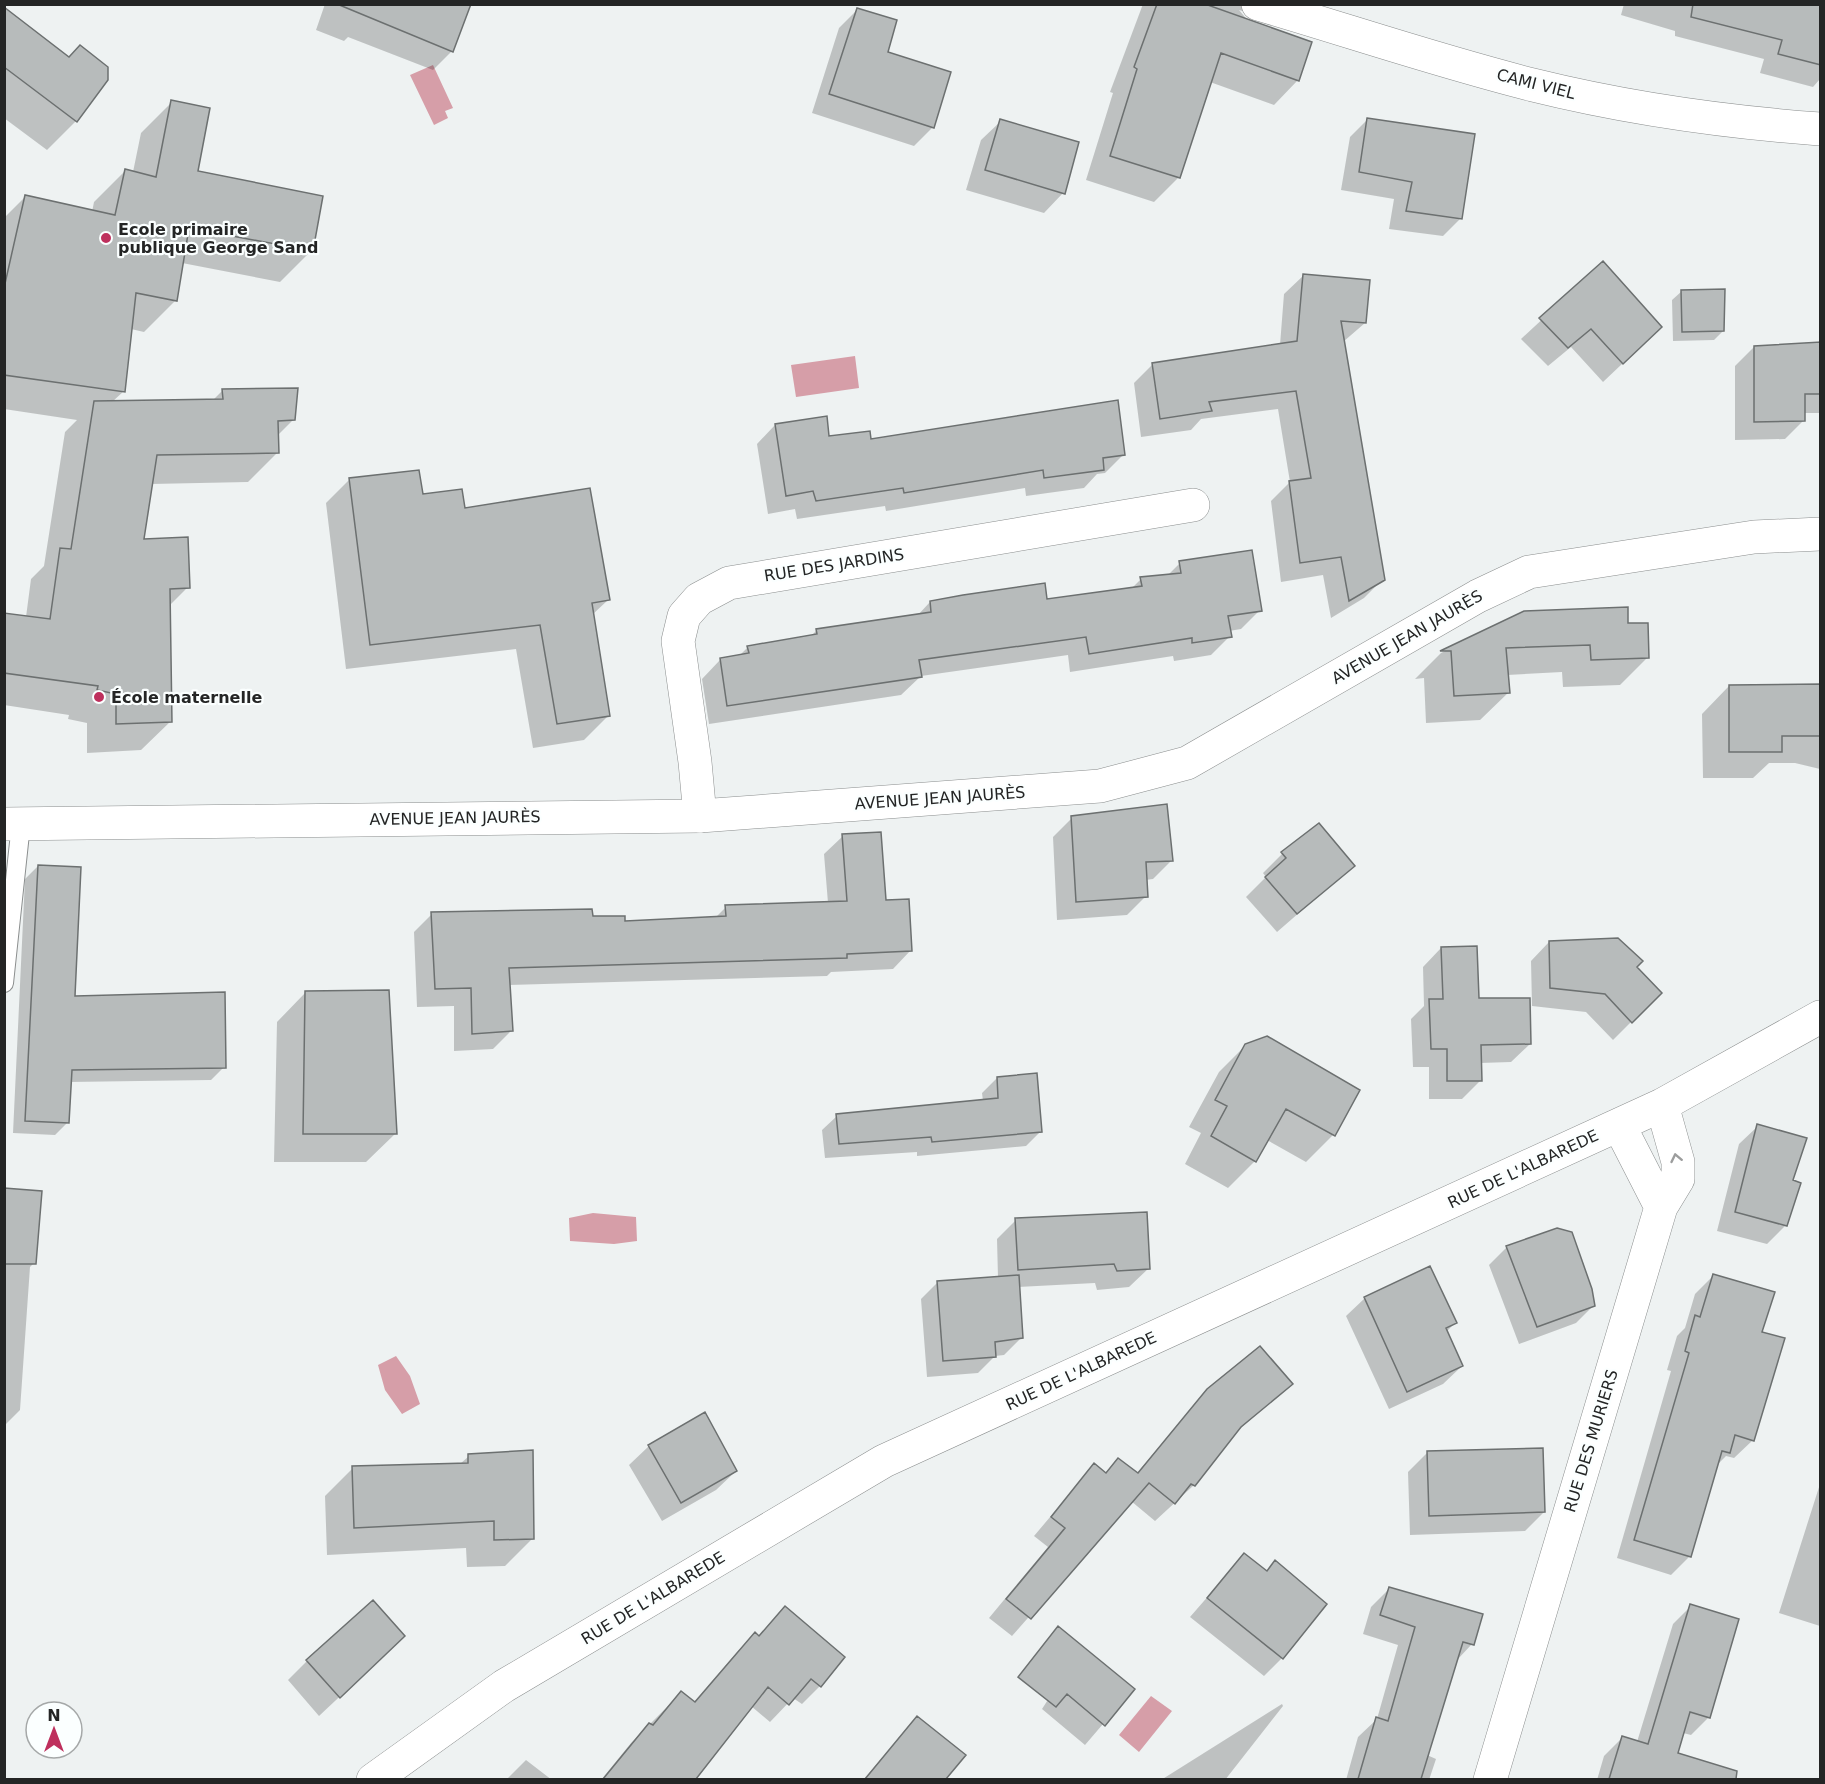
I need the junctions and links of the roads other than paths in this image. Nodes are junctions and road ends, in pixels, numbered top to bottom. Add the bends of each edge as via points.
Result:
1 (1258, 4) edge
2 (1821, 129) edge
3 (1193, 505) dead end
4 (1821, 534) edge
5 (699, 816) junction
6 (13, 824) edge
7 (4, 983) edge
8 (1821, 1017) edge
9 (1662, 1105) junction
10 (1619, 1125) junction
11 (1661, 1207) junction
12 (373, 1779) edge
13 (1490, 1779) edge

1 - 2 street, CAMI VIEL via 1534,85 1645,107
3 - 5 street, RUE DES JARDINS via 729,583 699,599 684,616 678,641
4 - 5 street, AVENUE JEAN JAURÈS via 1754,537 1529,572 1464,604 1187,763 1100,786
5 - 6 street, AVENUE JEAN JAURÈS
6 - 7 lane
8 - 9 street, RUE DE L'ALBAREDE
9 - 10 street, RUE DE L'ALBAREDE
11 -> 9 street, RUE DES MURIERS via 1678,1179 1678,1162
10 - 11 street
10 - 12 street, RUE DE L'ALBAREDE via 884,1461 504,1686
11 - 13 street, RUE DES MURIERS

